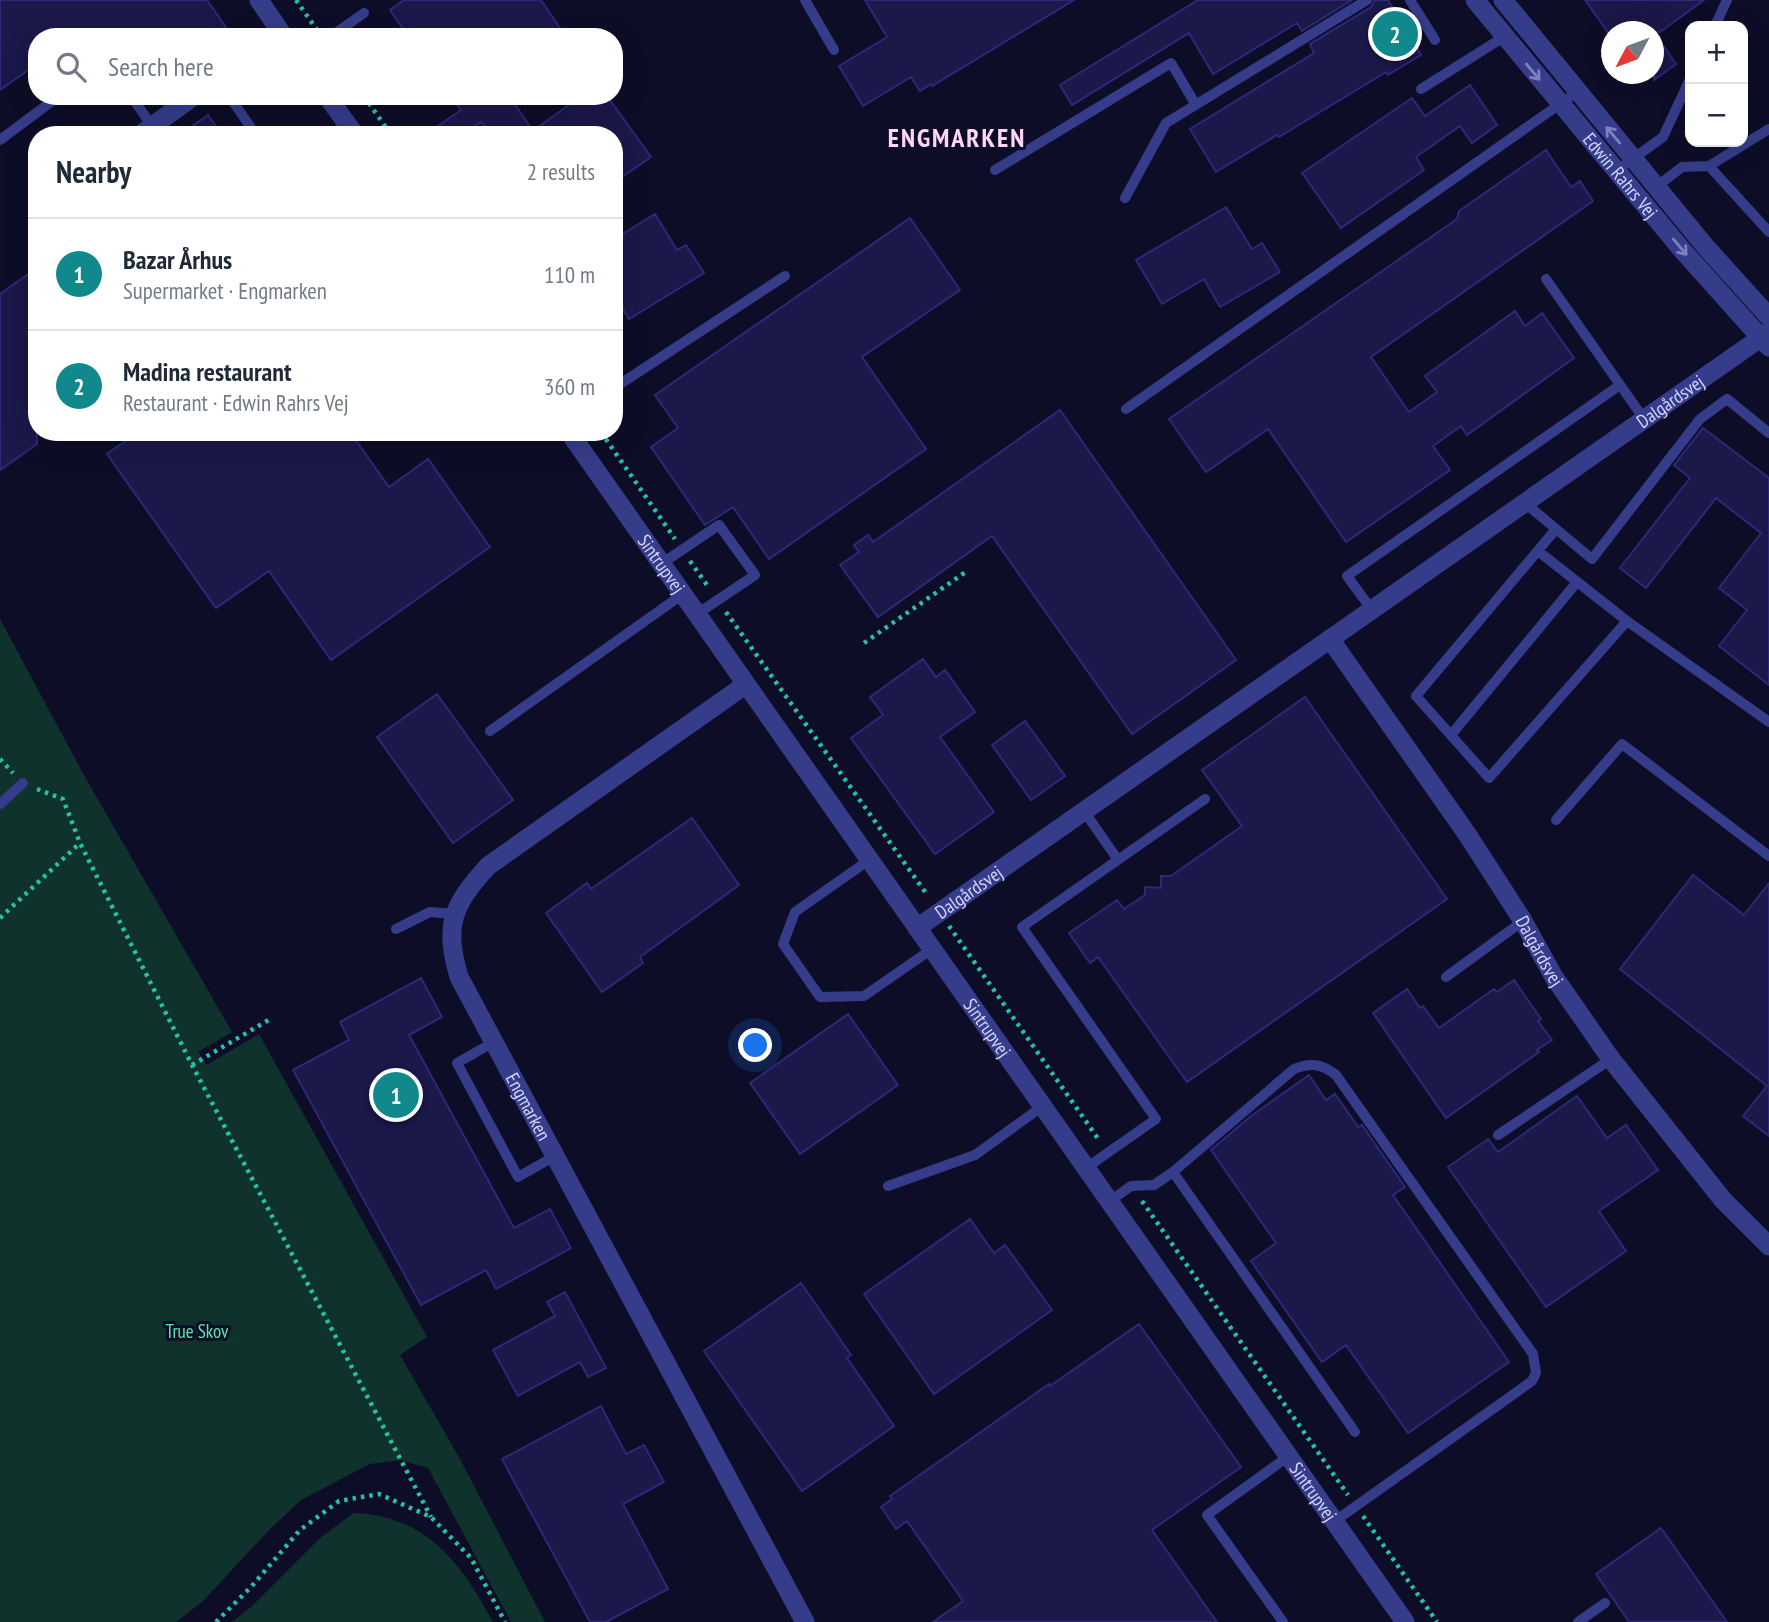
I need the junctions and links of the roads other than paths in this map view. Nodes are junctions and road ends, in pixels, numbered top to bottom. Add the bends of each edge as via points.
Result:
1 (259, 0) edge
2 (805, 0) edge
3 (1367, 0) edge
4 (1410, 0) edge
5 (1475, 0) edge
6 (1503, 0) edge
7 (1727, 0) edge
8 (364, 13) dead end
9 (1717, 21) edge
10 (1523, 26) junction
11 (276, 28) edge
12 (343, 28) edge
13 (1504, 37) junction
14 (1435, 40) dead end
15 (834, 50) dead end
16 (1688, 84) edge
17 (1420, 89) dead end
18 (1577, 92) junction
19 (1196, 104) junction
20 (1560, 104) junction
21 (47, 105) edge
22 (135, 105) edge
23 (182, 105) edge
24 (235, 105) edge
25 (333, 105) edge
26 (144, 126) edge
27 (153, 126) edge
28 (250, 126) edge
29 (349, 126) edge
30 (1769, 129) edge
31 (0, 140) edge
32 (1633, 159) junction
33 (1709, 166) junction
34 (995, 170) dead end
35 (1616, 171) junction
36 (1656, 187) junction
37 (1125, 198) dead end
38 (1769, 232) edge
39 (785, 276) dead end
40 (1546, 279) dead end
41 (1769, 317) edge
42 (1766, 339) edge
43 (623, 382) edge
44 (1620, 385) junction
45 (1126, 409) dead end
46 (1644, 419) junction
47 (1769, 433) edge
48 (575, 441) edge
49 (1525, 503) junction
50 (1556, 529) junction
51 (1538, 551) junction
52 (661, 564) junction
53 (1577, 582) junction
54 (683, 594) junction
55 (1372, 610) junction
56 (697, 614) junction
57 (1627, 621) junction
58 (1330, 639) junction
59 (745, 685) junction
60 (1769, 722) edge
61 (490, 731) dead end
62 (1451, 735) junction
63 (23, 783) road end
64 (1205, 799) dead end
65 (0, 804) edge
66 (1084, 811) junction
67 (1556, 820) dead end
68 (1769, 856) edge
69 (869, 860) junction
70 (1118, 860) junction
71 (454, 914) junction
72 (1523, 921) junction
73 (917, 928) junction
74 (397, 929) dead end
75 (932, 949) junction
76 (1446, 977) dead end
77 (494, 1042) junction
78 (1611, 1059) junction
79 (1043, 1106) junction
80 (1498, 1135) dead end
81 (555, 1156) junction
82 (1086, 1168) junction
83 (1173, 1172) junction
84 (888, 1186) dead end
85 (1110, 1201) junction
86 (1769, 1246) edge
87 (1355, 1432) dead end
88 (1289, 1456) junction
89 (1335, 1521) junction
90 (1605, 1603) dead end
91 (805, 1622) edge
92 (1283, 1622) edge
93 (1405, 1622) edge
94 (1578, 1622) edge

1 - 11 street
2 - 15 lane
3 - 19 lane
4 - 14 lane
5 - 13 street, Edwin Rahrs Vej
6 - 10 street, Edwin Rahrs Vej
7 - 9 lane
8 - 12 lane
10 - 13 lane
10 - 18 street, Edwin Rahrs Vej
13 - 17 lane
13 -> 20 street, Edwin Rahrs Vej
16 - 32 lane via 1663,137
18 - 20 lane
32 -> 18 street, Edwin Rahrs Vej
19 - 34 lane via 1171,63
19 - 37 lane via 1166,122
20 - 35 street, Edwin Rahrs Vej
20 - 45 lane
21 - 31 lane
22 - 26 lane
23 - 27 street
24 - 28 lane
25 - 29 street
30 - 33 lane
32 - 35 lane
32 - 36 street, Edwin Rahrs Vej
33 - 36 lane via 1682,167
33 - 38 lane
35 -> 42 street, Edwin Rahrs Vej
36 - 41 street, Edwin Rahrs Vej
39 - 43 lane
40 - 44 lane
42 - 46 street, Dalgårdsvej
44 - 46 lane
44 - 55 lane via 1348,576
46 - 49 street, Dalgårdsvej
47 - 50 lane via 1727,399 1700,419 1592,559
48 - 52 street, Sintrupvej
49 - 50 lane
49 - 55 street, Dalgårdsvej
50 - 51 lane
51 - 53 lane
51 - 62 lane via 1416,696
52 - 54 street, Sintrupvej
52 - 56 lane via 719,525 754,575
53 - 57 lane
53 - 62 lane
54 - 56 street, Sintrupvej
54 - 61 lane
55 - 58 street, Dalgårdsvej
56 - 59 street, Sintrupvej
57 - 60 lane
57 - 62 lane via 1489,778
58 - 66 street, Dalgårdsvej
58 - 72 street, Dalgårdsvej
59 - 69 street, Sintrupvej
59 - 71 street, Engmarken via 488,866 466,890
63 - 65 lane
64 - 70 lane
66 - 70 lane
66 - 73 street, Dalgårdsvej
67 - 68 lane via 1622,744
69 - 73 street, Sintrupvej
69 - 75 lane via 795,912 782,944 820,997 864,996
70 - 82 lane via 1022,927 1156,1119
71 - 74 lane via 430,912
71 - 77 street, Engmarken via 450,948 459,977
72 - 76 lane
72 - 78 street, Dalgårdsvej via 1554,977
73 - 75 street, Sintrupvej
75 - 79 street, Sintrupvej
77 - 81 street, Engmarken
77 - 81 lane via 457,1063 518,1177
78 - 80 lane
78 - 86 street, Dalgårdsvej via 1723,1199
79 - 82 street, Sintrupvej
79 - 84 lane via 975,1155
81 - 91 street, Engmarken
82 - 85 street, Sintrupvej
83 - 85 lane via 1154,1185 1131,1186
83 - 87 lane
83 - 89 lane via 1294,1069 1317,1063 1328,1068 1533,1354 1536,1373 1532,1381
85 - 88 street, Sintrupvej
88 - 89 street, Sintrupvej
88 - 92 lane via 1207,1515
89 - 93 street, Sintrupvej
90 - 94 lane

